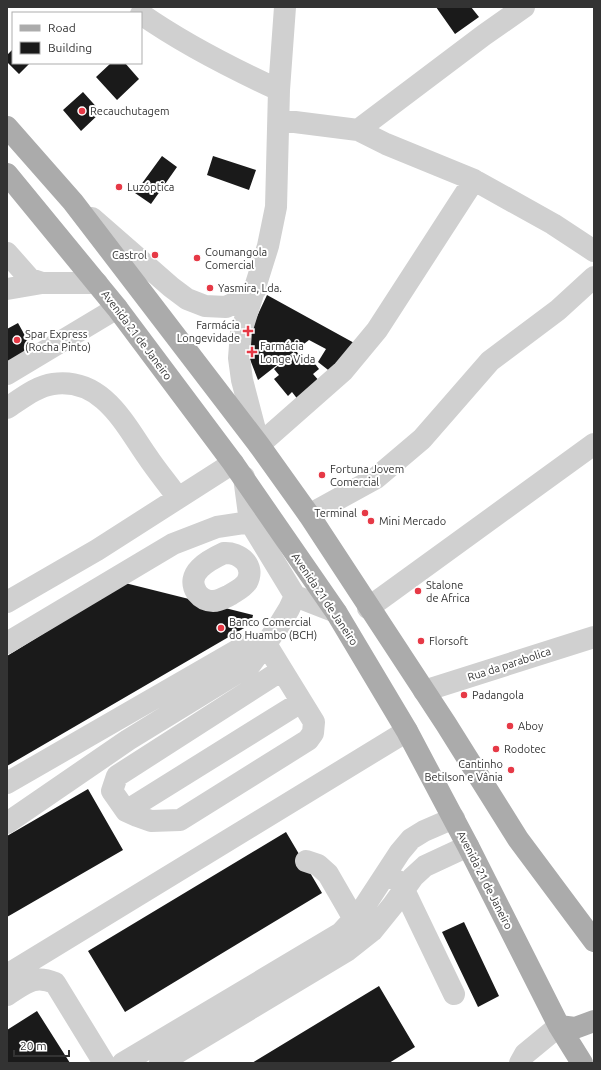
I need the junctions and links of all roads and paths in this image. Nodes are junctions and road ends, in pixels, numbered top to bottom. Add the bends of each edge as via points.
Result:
1 (285, 7) edge
2 (524, 7) edge
3 (142, 15) edge
4 (279, 90) junction
5 (279, 120) junction
6 (7, 127) edge
7 (358, 130) junction
8 (7, 174) edge
9 (474, 180) junction
10 (73, 202) junction
11 (594, 251) edge
12 (7, 253) edge
13 (594, 277) edge
14 (42, 283) junction
15 (97, 283) junction
16 (7, 289) edge
17 (256, 289) junction
18 (117, 308) junction
19 (7, 374) edge
20 (7, 408) edge
21 (594, 444) edge
22 (259, 445) junction
23 (239, 470) junction
24 (178, 498) junction
25 (309, 515) junction
26 (250, 522) junction
27 (267, 550) junction
28 (246, 562) dead end
29 (295, 596) junction
30 (7, 602) edge
31 (368, 608) junction
32 (336, 612) junction
33 (594, 637) edge
34 (7, 643) edge
35 (266, 644) junction
36 (282, 670) junction
37 (424, 691) junction
38 (301, 702) junction
39 (407, 731) junction
40 (7, 783) edge
41 (126, 811) junction
42 (454, 818) junction
43 (7, 823) edge
44 (468, 846) junction
45 (306, 861) dead end
46 (390, 869) junction
47 (404, 890) junction
48 (354, 919) junction
49 (594, 941) edge
50 (7, 975) edge
51 (454, 994) dead end
52 (7, 996) edge
53 (594, 1021) edge
54 (559, 1026) junction
55 (104, 1063) edge
56 (123, 1063) edge
57 (160, 1063) edge
58 (520, 1063) edge
59 (582, 1063) edge

1 - 4 street
2 - 7 street
3 - 4 street via 165,31
4 - 5 street
5 - 7 street
5 - 17 street via 276,207
6 - 10 main road
7 - 9 street
8 - 15 main road, Avenida 21 de Janeiro
9 - 11 street via 553,224
9 - 22 street via 377,330 343,371
10 - 17 street via 187,299 205,306 226,307 245,298
10 - 22 main road
12 - 14 street via 30,279
13 - 25 street via 558,310 490,361 422,439 376,478
14 - 15 street
14 - 16 street
15 - 18 main road, Avenida 21 de Janeiro
17 - 22 street via 241,332 239,358 242,380
18 - 19 street
18 - 23 main road, Avenida 21 de Janeiro
20 - 24 street via 52,384 79,386 102,397 120,416
21 - 31 street
22 - 25 main road
23 - 24 street
23 - 26 street
23 - 32 main road, Avenida 21 de Janeiro
24 - 30 street via 97,550
25 - 31 main road
26 - 27 street
26 - 34 street via 217,527 173,544
27 - 28 street
27 - 29 street
29 - 32 street
29 - 35 street
31 - 37 main road
32 - 39 main road, Avenida 21 de Janeiro
33 - 37 street, Rua da parabolica
35 - 36 street
35 - 40 street via 243,647
35 - 43 street via 250,665 128,740
36 - 38 street
36 - 41 street via 117,776 112,791
37 - 49 main road via 518,839
38 - 41 street
38 - 41 street via 314,722 313,732 308,740 180,820 151,821
39 - 42 main road, Avenida 21 de Janeiro
39 - 50 street
42 - 44 main road, Avenida 21 de Janeiro
42 - 46 street via 411,839
44 - 47 street via 425,866
44 - 54 main road, Avenida 21 de Janeiro
45 - 48 street via 318,865 328,874
46 - 47 street
46 - 48 street
47 - 51 street
47 - 57 street via 372,931 348,950
48 - 56 street via 341,933
52 - 55 street via 34,979 45,979 55,983
53 - 54 main road via 575,1028
54 - 58 street via 525,1054
54 - 59 main road, Avenida 21 de Janeiro

